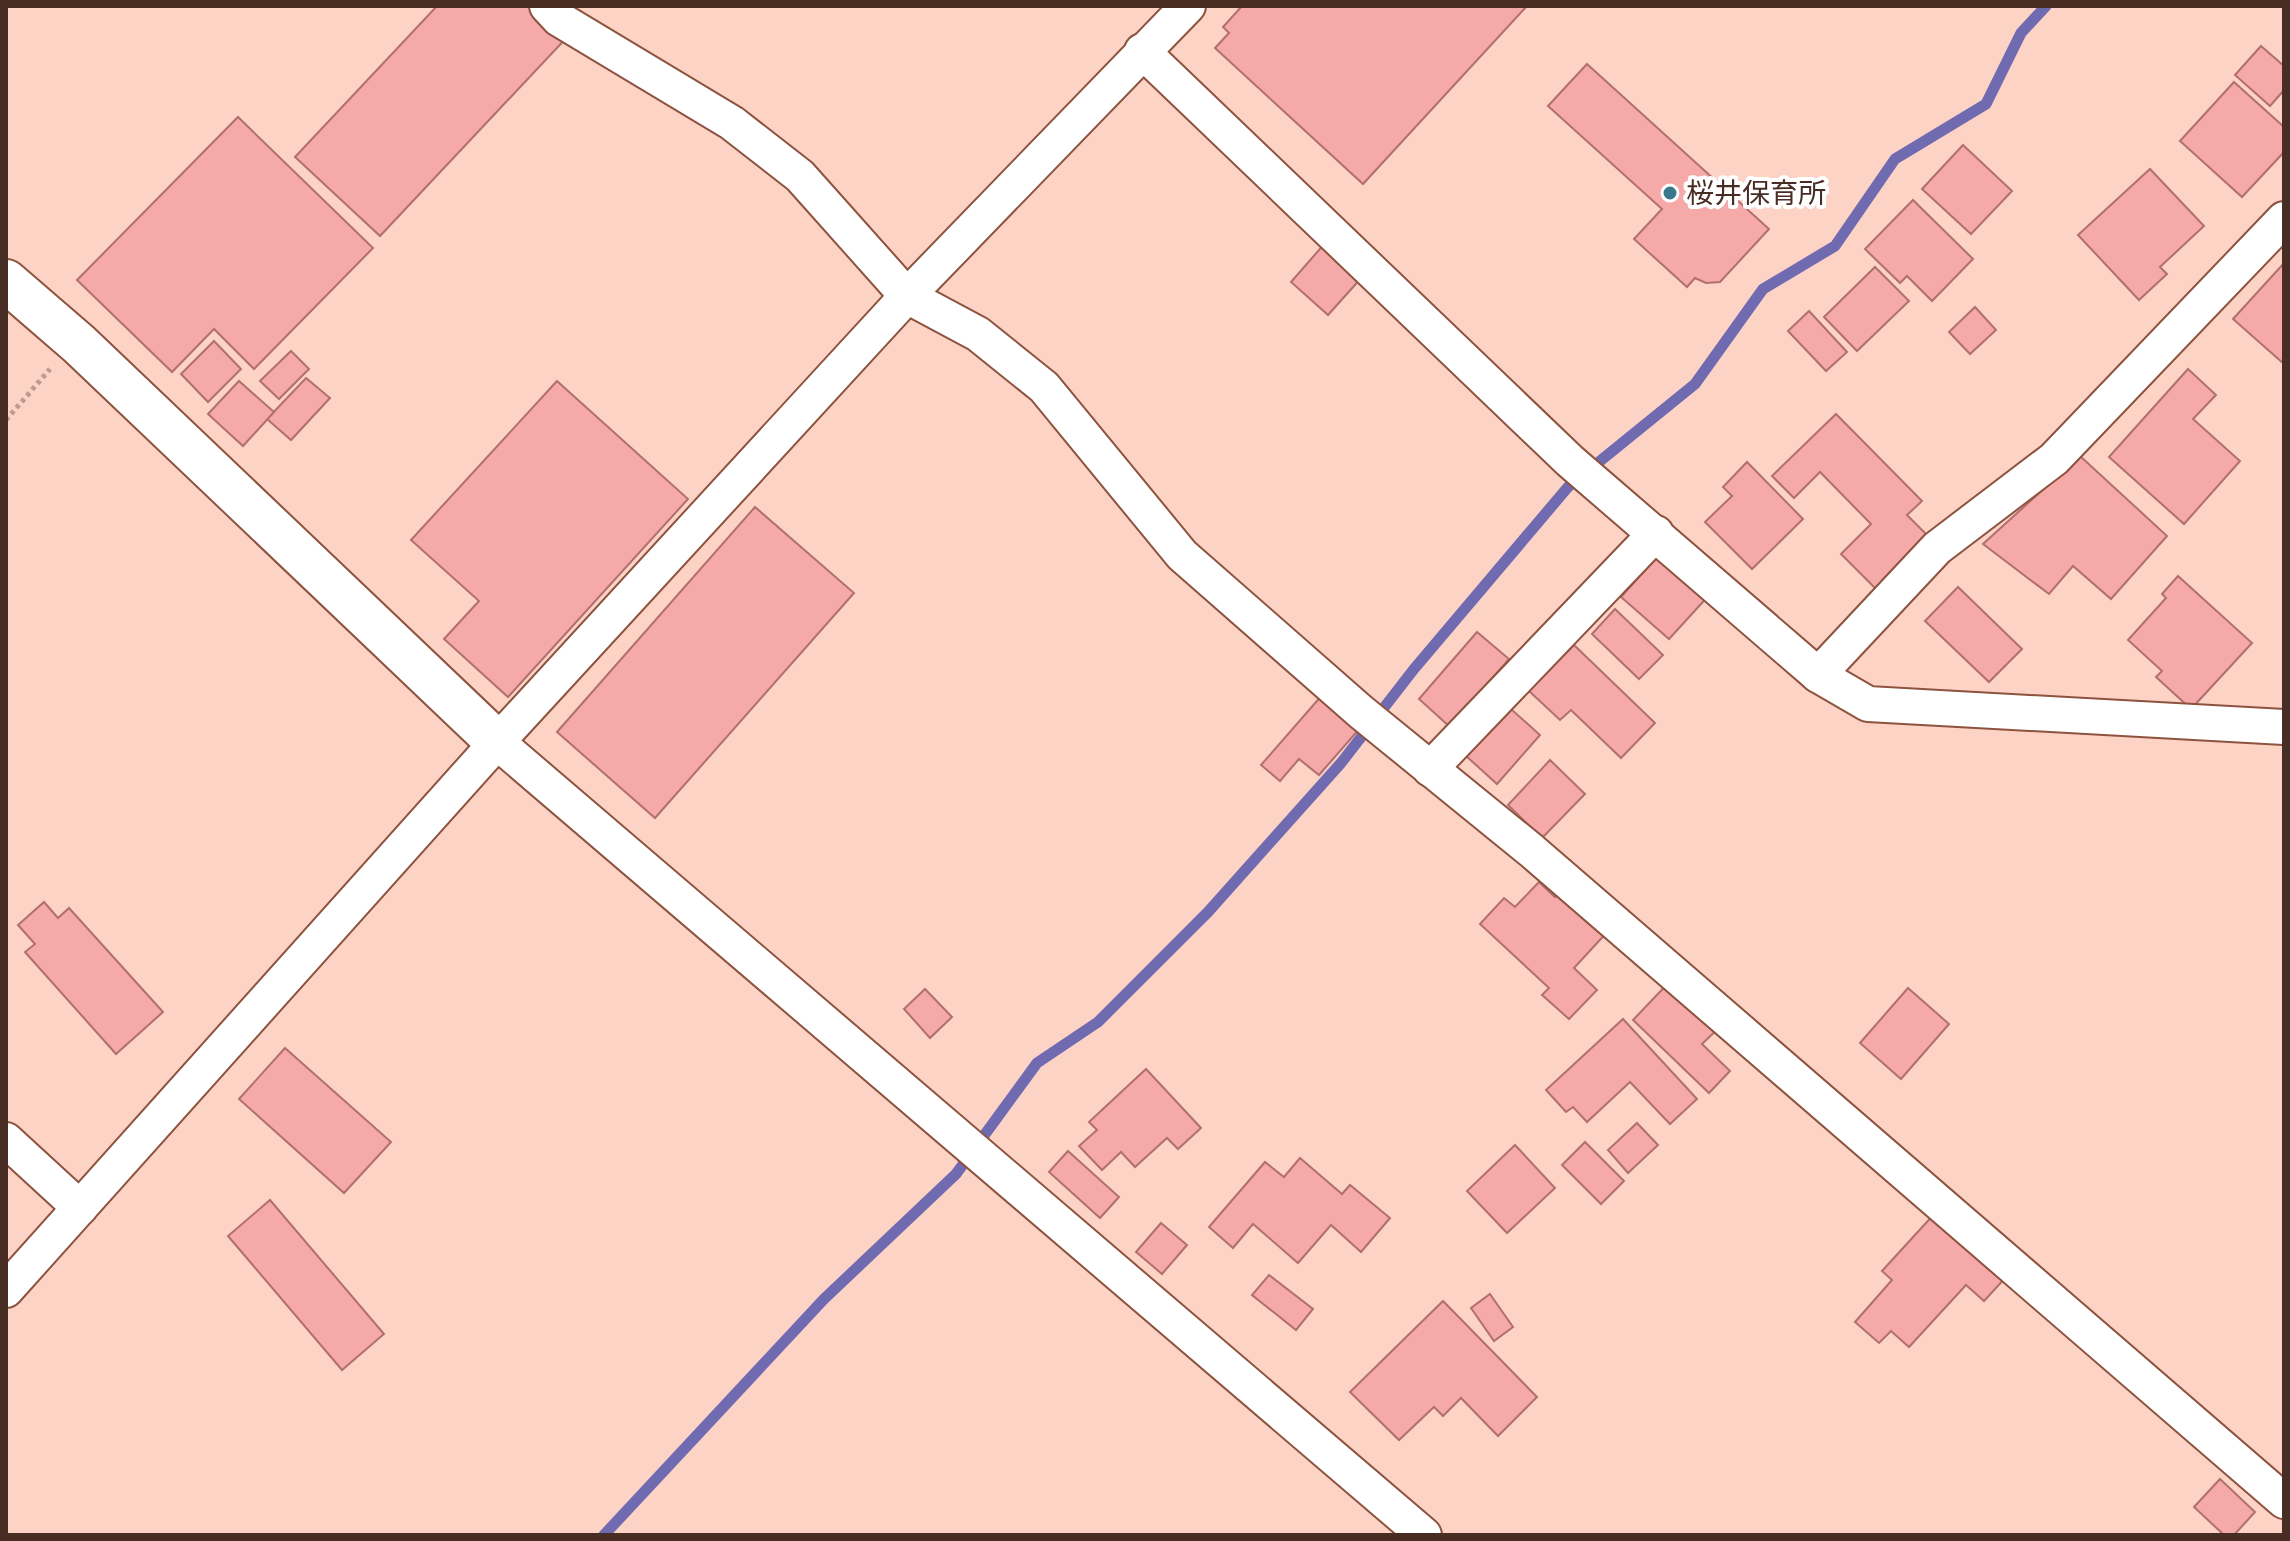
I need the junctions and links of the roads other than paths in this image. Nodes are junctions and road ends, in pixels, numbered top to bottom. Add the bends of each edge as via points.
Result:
1 (547, 6) edge
2 (1188, 6) edge
3 (1142, 51) junction
4 (2284, 219) edge
5 (6, 281) edge
6 (907, 296) junction
7 (1656, 533) junction
8 (1818, 675) junction
9 (2284, 727) edge
10 (497, 742) junction
11 (1430, 769) junction
12 (6, 1140) edge
13 (80, 1208) junction
14 (6, 1290) edge
15 (2284, 1501) edge
16 (1424, 1535) edge

1 - 6 street via 559,19 732,123 800,176
2 - 3 street
3 - 6 street
3 - 7 street via 1570,461
4 - 8 street via 2054,459 1937,548
5 - 10 street via 75,340
6 - 10 street
6 - 11 street via 978,334 1044,387 1182,555
7 - 8 street
7 - 11 street
8 - 9 street via 1868,704
10 - 13 street
10 - 16 street
11 - 15 street via 1532,851
12 - 13 street
13 - 14 street

